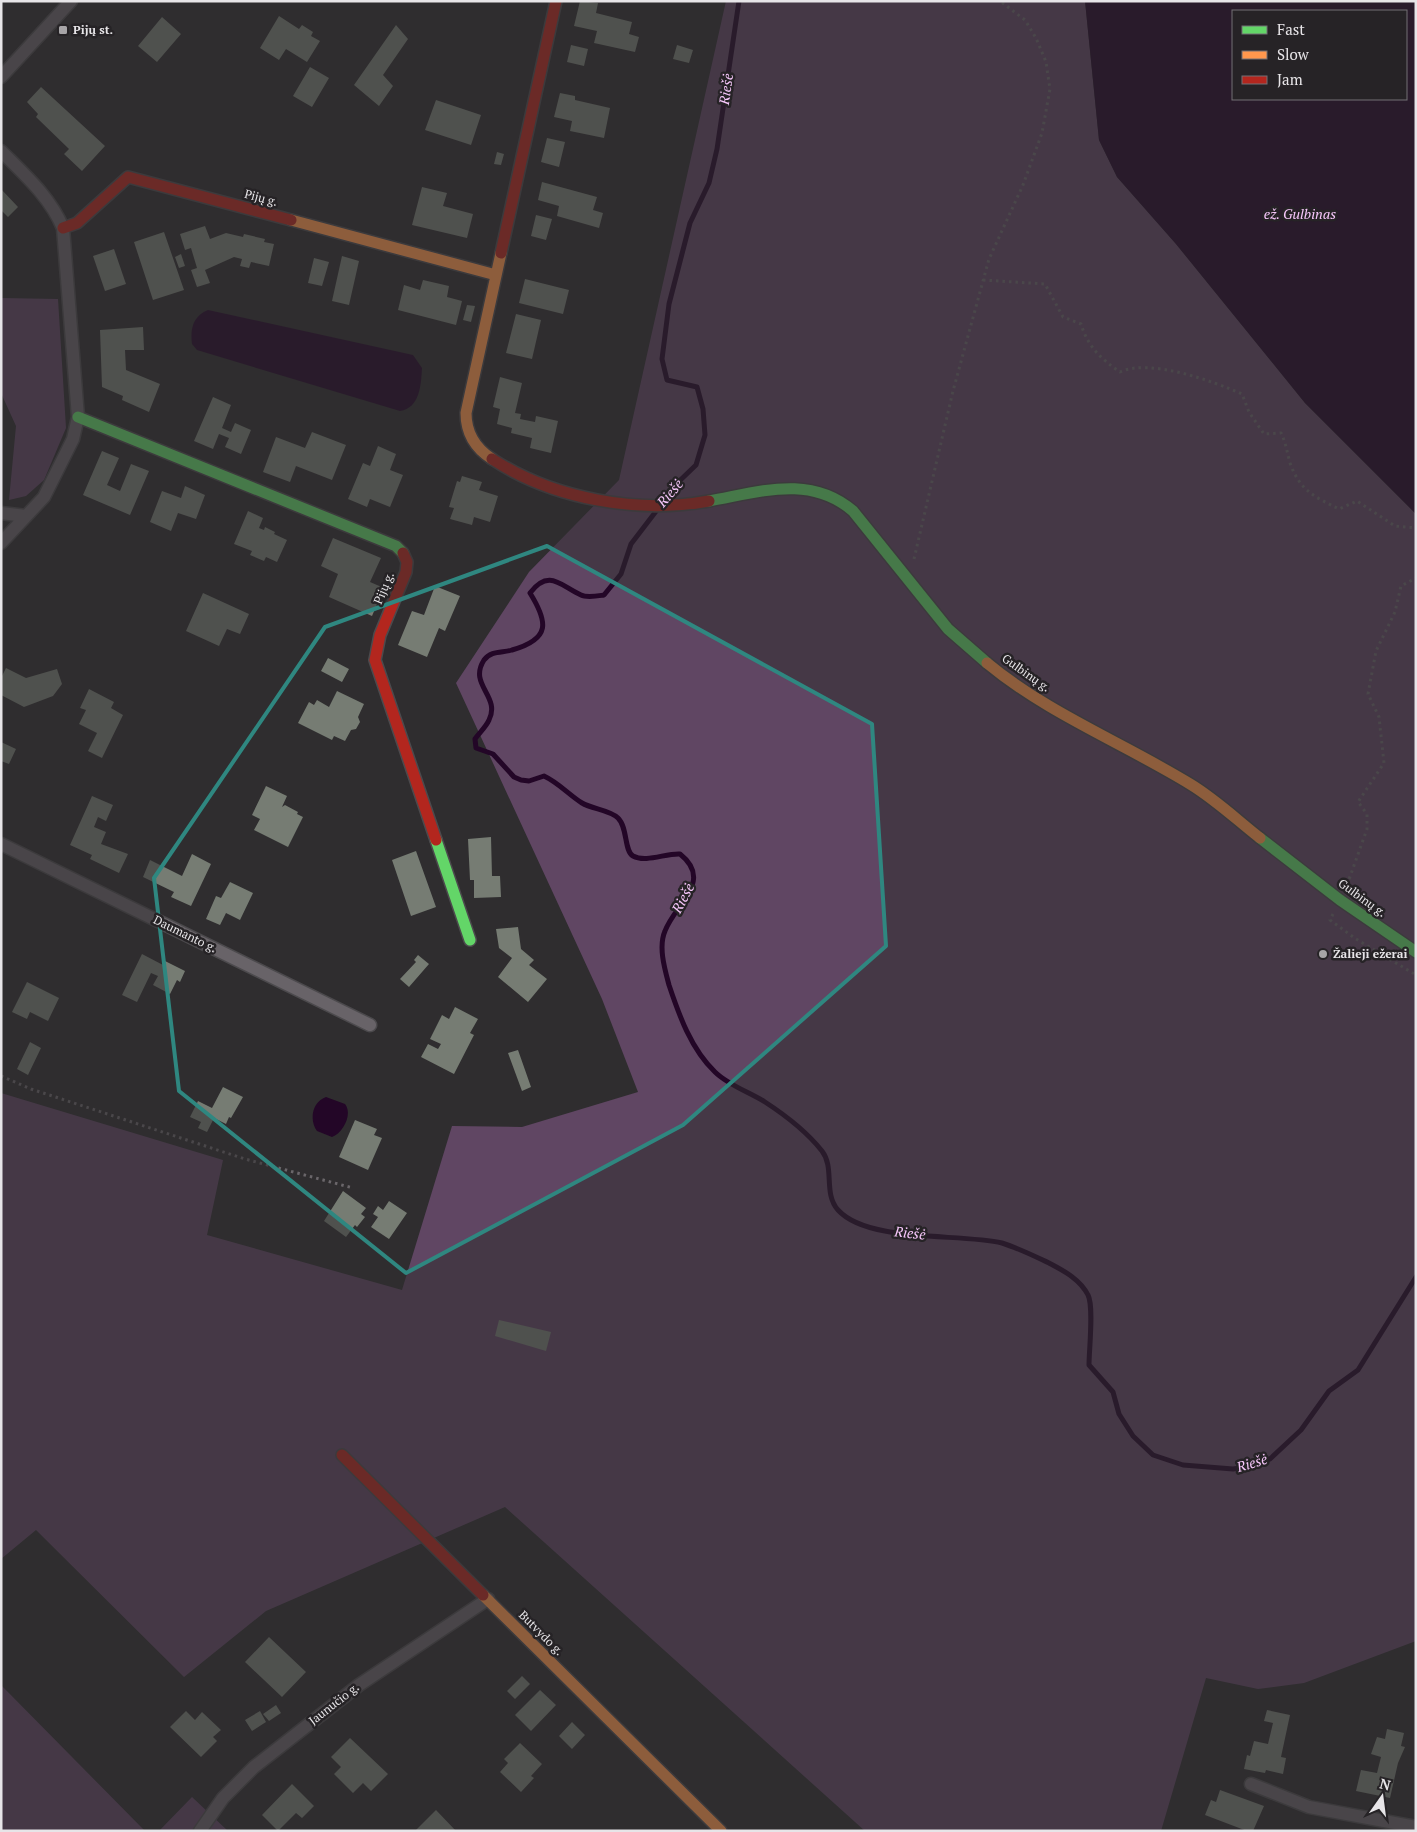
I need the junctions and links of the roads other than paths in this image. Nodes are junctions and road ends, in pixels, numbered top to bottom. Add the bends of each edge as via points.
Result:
1 (71, 1) edge
2 (556, 1) edge
3 (1, 77) edge
4 (1, 151) edge
5 (63, 228) junction
6 (496, 275) junction
7 (78, 417) junction
8 (1, 513) edge
9 (26, 516) junction
10 (1, 543) edge
11 (1, 844) edge
12 (470, 940) dead end
13 (1416, 952) edge
14 (370, 1024) dead end
15 (342, 1455) dead end
16 (488, 1599) junction
17 (1251, 1784) dead end
18 (1416, 1827) edge
19 (200, 1831) edge
20 (721, 1831) edge

1 - 3 street
2 - 6 street
4 - 5 street via 45,197
5 - 6 street, Pijų g. via 77,222 128,177
5 - 7 street
6 - 13 street, Gulbinų g. via 466,413 466,426 470,438 498,464 569,492 621,502 673,506 795,488 818,491 836,498 853,511 948,629 1008,680 1192,785 1343,902
7 - 9 street via 73,439 44,497
7 - 12 street, Pijų g. via 396,546 404,554 406,574 378,638 374,660
8 - 9 street
9 - 10 street
11 - 14 street, Daumanto g.
15 - 16 street, Butvydo g.
16 - 19 street, Jaunučio g. via 358,1685 254,1767 223,1798
16 - 20 street, Butvydo g.
17 - 18 street via 1309,1807

